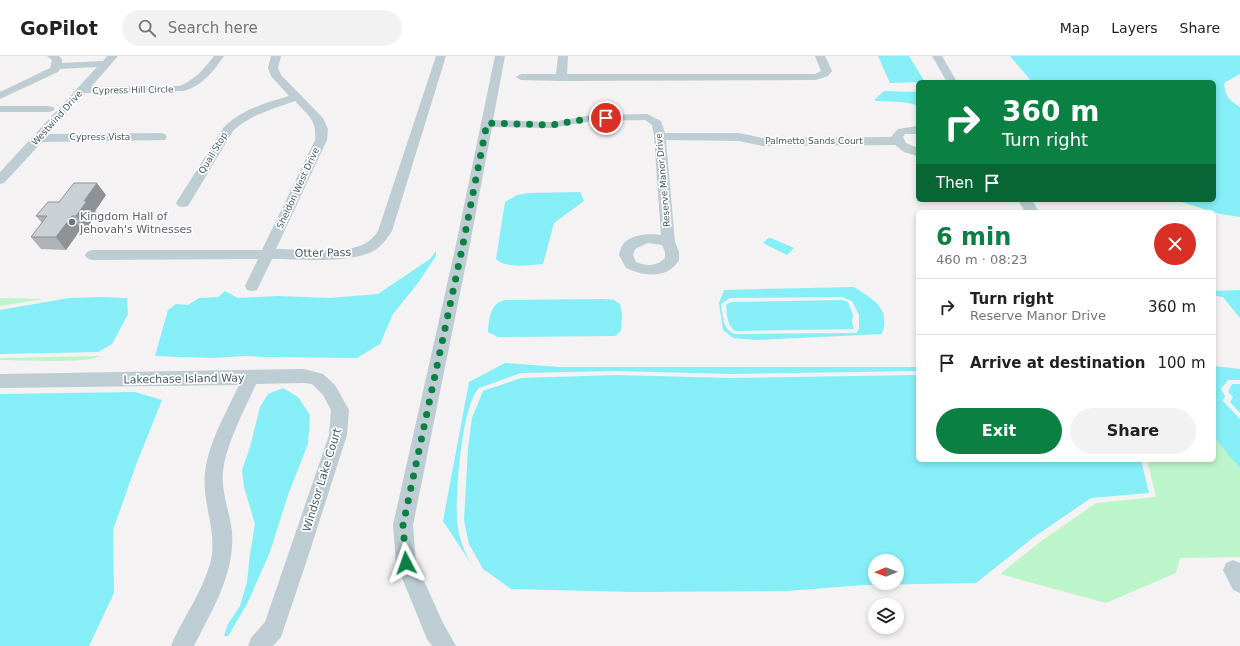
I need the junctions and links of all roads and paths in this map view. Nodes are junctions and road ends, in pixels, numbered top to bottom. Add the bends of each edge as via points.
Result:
1 (52, 56) edge
2 (219, 56) edge
3 (276, 56) edge
4 (441, 56) edge
5 (500, 56) edge
6 (563, 56) edge
7 (820, 56) edge
8 (937, 56) edge
9 (109, 60) edge
10 (70, 69) junction
11 (53, 70) junction
12 (96, 74) junction
13 (521, 78) dead end
14 (562, 78) junction
15 (951, 80) edge
16 (82, 90) junction
17 (0, 96) edge
18 (297, 97) junction
19 (0, 109) edge
20 (50, 109) dead end
21 (487, 123) junction
22 (916, 130) edge
23 (660, 136) junction
24 (161, 137) dead end
25 (39, 138) junction
26 (897, 141) junction
27 (916, 151) edge
28 (0, 180) edge
29 (183, 203) dead end
30 (668, 242) dead end
31 (267, 254) junction
32 (92, 255) dead end
33 (252, 286) dead end
34 (250, 378) junction
35 (0, 381) edge
36 (182, 646) edge
37 (259, 646) edge
38 (444, 646) edge

1 - 11 street via 57,59
2 - 16 street, Cypress Hill Circle via 209,71 194,85 180,89
3 - 18 street, Sheldon West Drive via 273,68 276,76
4 - 31 street, Otter Pass via 381,239 356,253
5 - 21 street
6 - 14 street
7 - 14 street via 827,71 816,78
8 - 15 street
9 - 10 street
9 - 12 street, Westwind Drive
10 - 11 street
10 - 12 street
11 - 17 street
12 - 16 street, Westwind Drive
13 - 14 street
16 - 25 street, Westwind Drive
18 - 29 street, Quail Stop via 248,114 236,121 228,129
18 - 31 street, Sheldon West Drive via 318,120 322,129 321,140
19 - 20 street
21 - 23 street, Reserve Manor Drive via 552,125 592,118 647,117 657,123
21 - 38 street via 403,525 406,563
22 - 26 street via 902,131 896,137
23 - 26 street, Palmetto Sands Court via 740,137 763,142
23 - 30 street, Reserve Manor Drive
24 - 25 street, Cypress Vista
25 - 28 street, Westwind Drive
26 - 27 street via 905,148
31 - 32 street, Otter Pass
31 - 33 street, Sheldon West Drive
34 - 35 street, Lakechase Island Way
34 - 36 street, Lakechase Island Way via 217,455 214,473 214,491 222,532 221,559 213,588
34 - 37 street, Windsor Lake Court via 304,376 317,380 329,390 340,410 338,435 297,560 273,629

